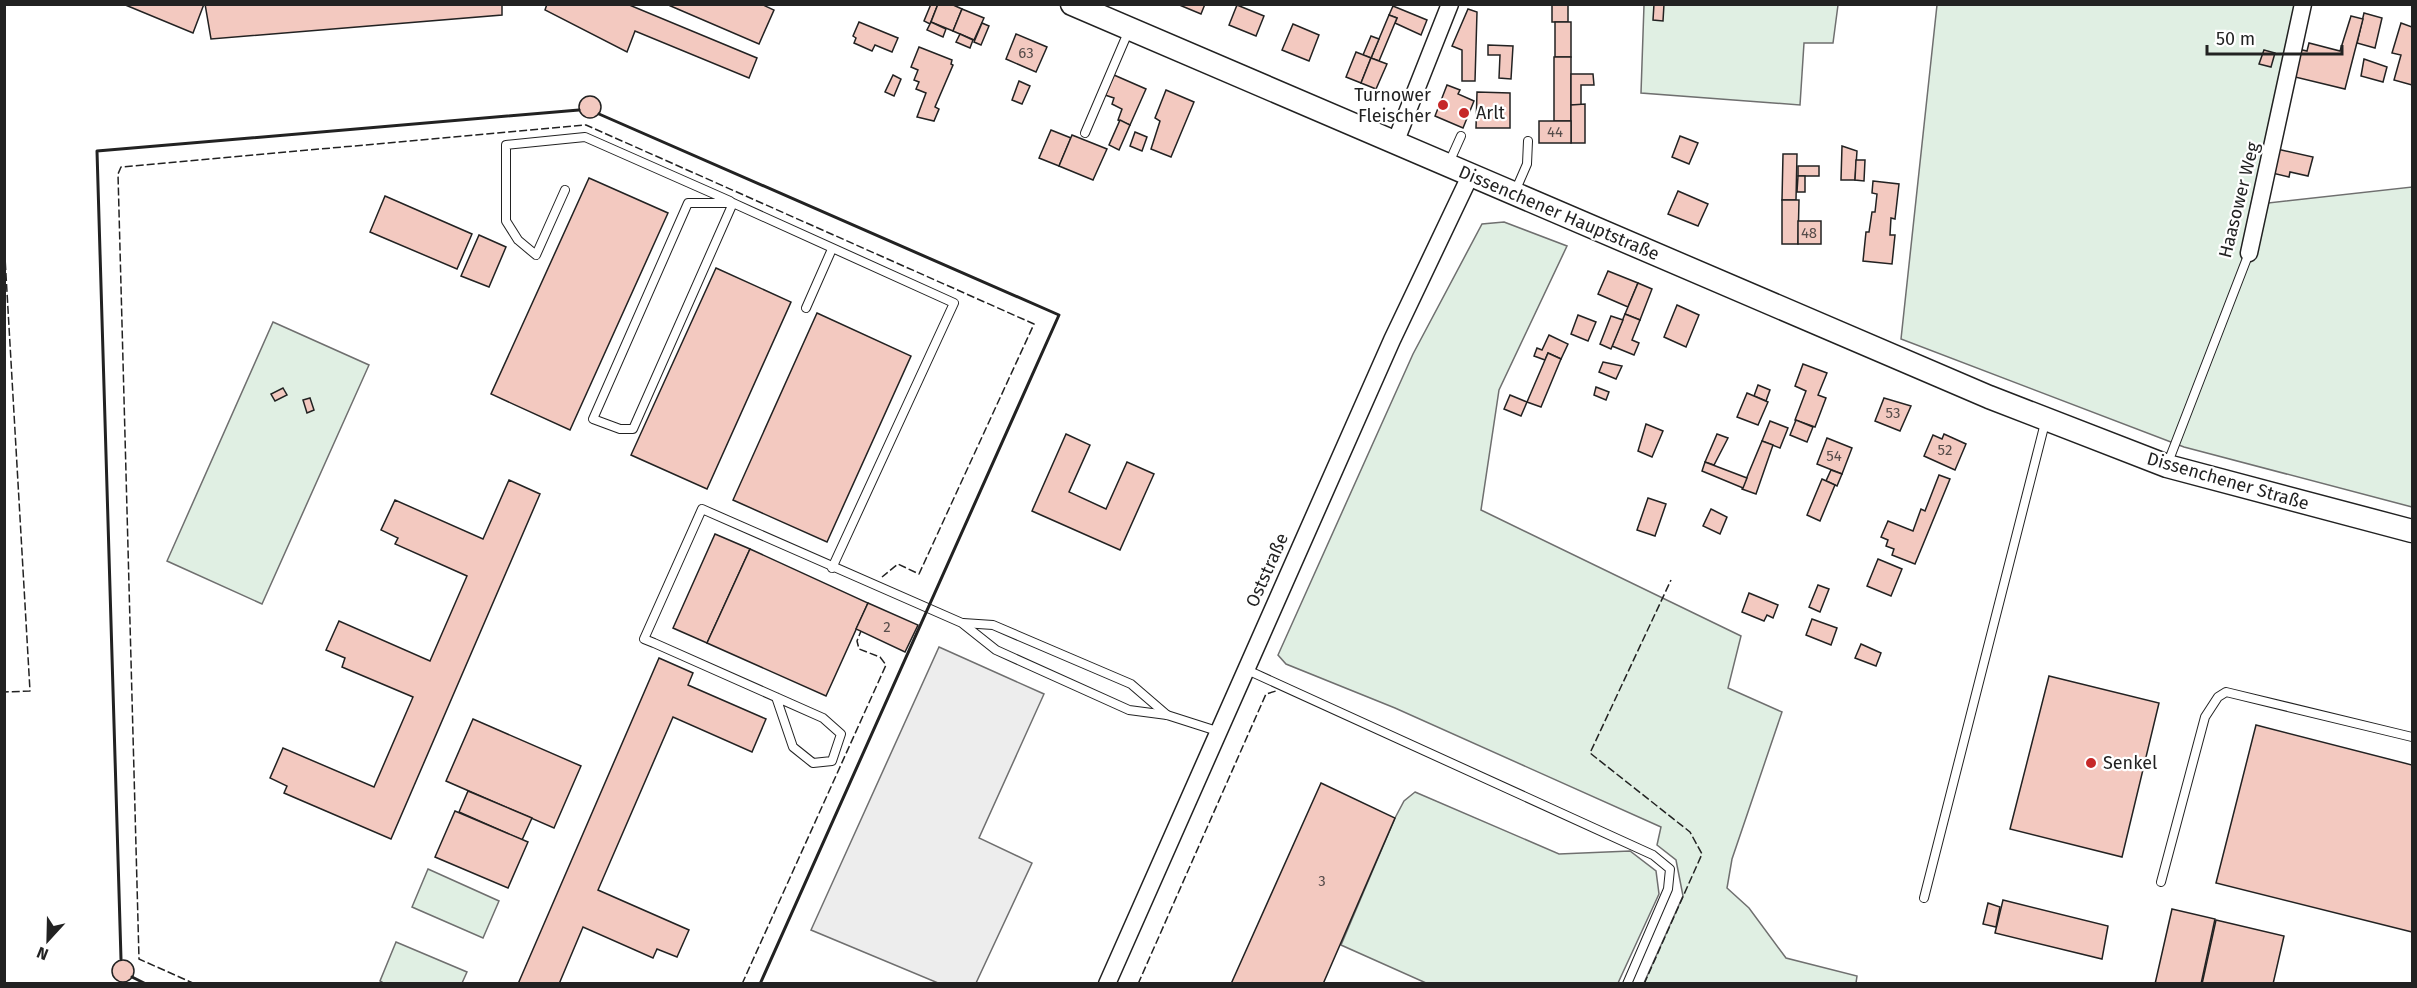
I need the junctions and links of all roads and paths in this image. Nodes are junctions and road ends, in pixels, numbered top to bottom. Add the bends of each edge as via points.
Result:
1 (1072, 4) edge
2 (1450, 4) edge
3 (2303, 4) edge
4 (1130, 29) junction
5 (1085, 133) dead end
6 (1461, 136) dead end
7 (1528, 141) dead end
8 (1395, 143) junction
9 (1448, 166) junction
10 (1470, 176) junction
11 (565, 190) dead end
12 (1514, 194) junction
13 (733, 203) junction
14 (832, 249) junction
15 (2249, 253) joint
16 (806, 308) dead end
17 (2046, 419) junction
18 (2167, 466) junction
19 (2412, 531) edge
20 (832, 568) junction
21 (962, 623) junction
22 (1245, 669) junction
23 (776, 698) junction
24 (1167, 715) junction
25 (1217, 731) junction
26 (2412, 737) edge
27 (2161, 882) dead end
28 (1924, 898) dead end
29 (1107, 984) edge
30 (1627, 984) edge

1 - 4 main road, Dissenchener Hauptstraße
2 - 8 street
3 - 15 street, Haasower Weg
4 - 5 lane
4 - 8 main road, Dissenchener Hauptstraße
6 - 9 lane
7 - 12 lane via 1527,164
8 - 9 main road, Dissenchener Hauptstraße
9 - 10 main road, Dissenchener Hauptstraße
10 - 12 main road, Dissenchener Hauptstraße
10 - 22 street, Oststraße
11 - 13 lane via 536,255 518,240 506,221 506,145 585,137
12 - 17 main road, Dissenchener Hauptstraße
13 - 13 lane via 633,429 620,429 592,419 688,203
13 - 14 lane
14 - 16 lane
14 - 20 lane via 954,303
15 - 18 lane, Haasower Weg
17 - 18 main road, Dissenchener Straße
17 - 28 lane
18 - 19 main road, Dissenchener Straße
20 - 21 lane
20 - 23 lane via 702,509 644,639
21 - 24 lane via 996,650 1129,710
21 - 24 lane via 993,625 1131,684
22 - 25 street, Oststraße
22 - 30 lane via 1653,855 1670,869 1668,889
23 - 23 lane via 793,747 813,763 832,761 841,734 823,718
24 - 25 lane
25 - 29 street, Oststraße
26 - 27 lane via 2226,692 2205,717

